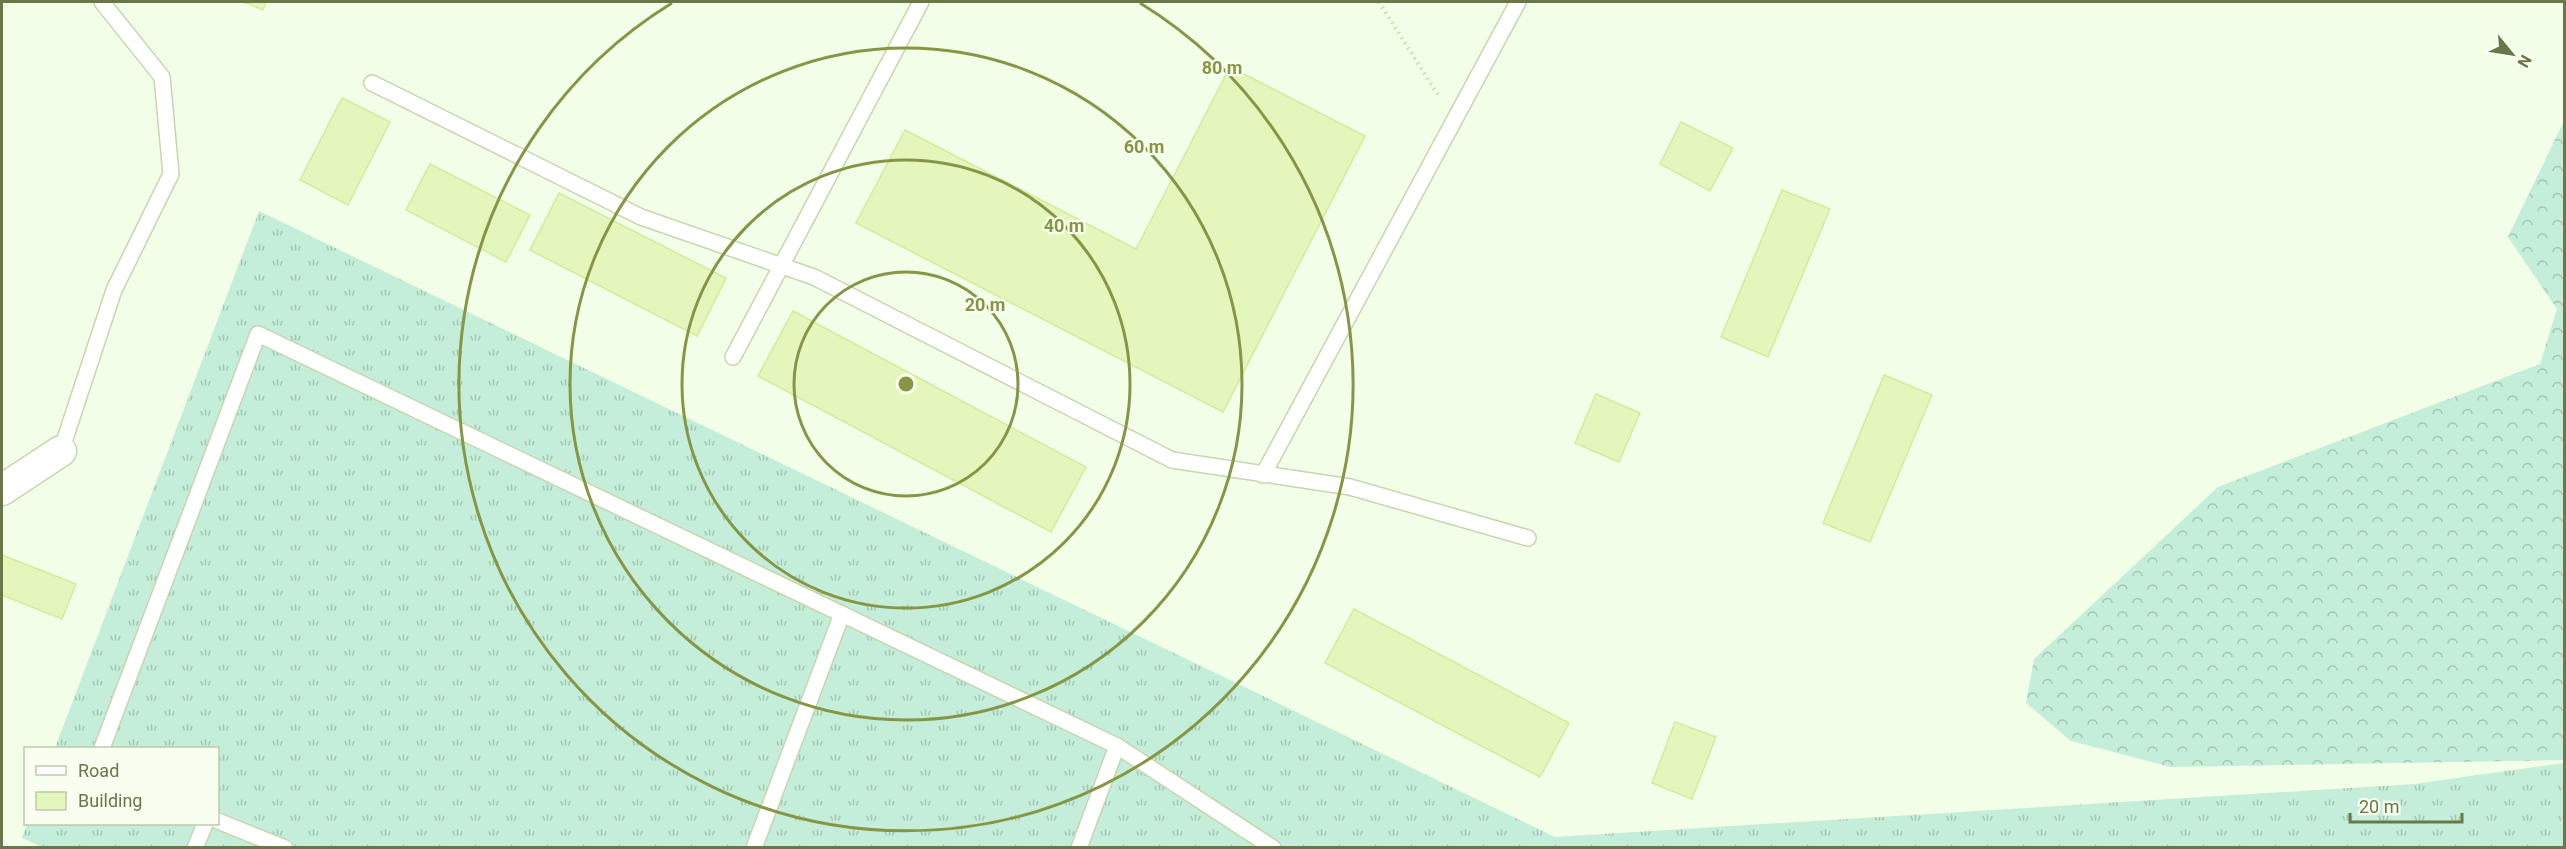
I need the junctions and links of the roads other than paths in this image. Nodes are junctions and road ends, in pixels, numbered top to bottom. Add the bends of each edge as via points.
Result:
1 (102, 2) edge
2 (921, 2) edge
3 (1518, 2) edge
4 (372, 83) dead end
5 (781, 266) junction
6 (733, 357) dead end
7 (61, 451) joint
8 (1263, 475) junction
9 (2, 490) edge
10 (1528, 538) dead end
11 (842, 614) junction
12 (1117, 746) junction
13 (102, 747) edge
14 (219, 821) edge
15 (205, 825) edge
16 (195, 848) edge
17 (285, 848) edge
18 (754, 848) edge
19 (1079, 848) edge
20 (1273, 848) edge

1 - 7 lane via 162,77 171,174 114,290
2 - 5 lane
3 - 8 lane
4 - 5 lane via 641,217
5 - 6 lane
5 - 8 lane via 814,277 1172,460
7 - 9 street
8 - 10 lane via 1350,487
11 - 12 lane
11 - 13 lane via 258,334
11 - 18 lane
12 - 19 lane
12 - 20 lane
14 - 17 lane
15 - 16 lane

